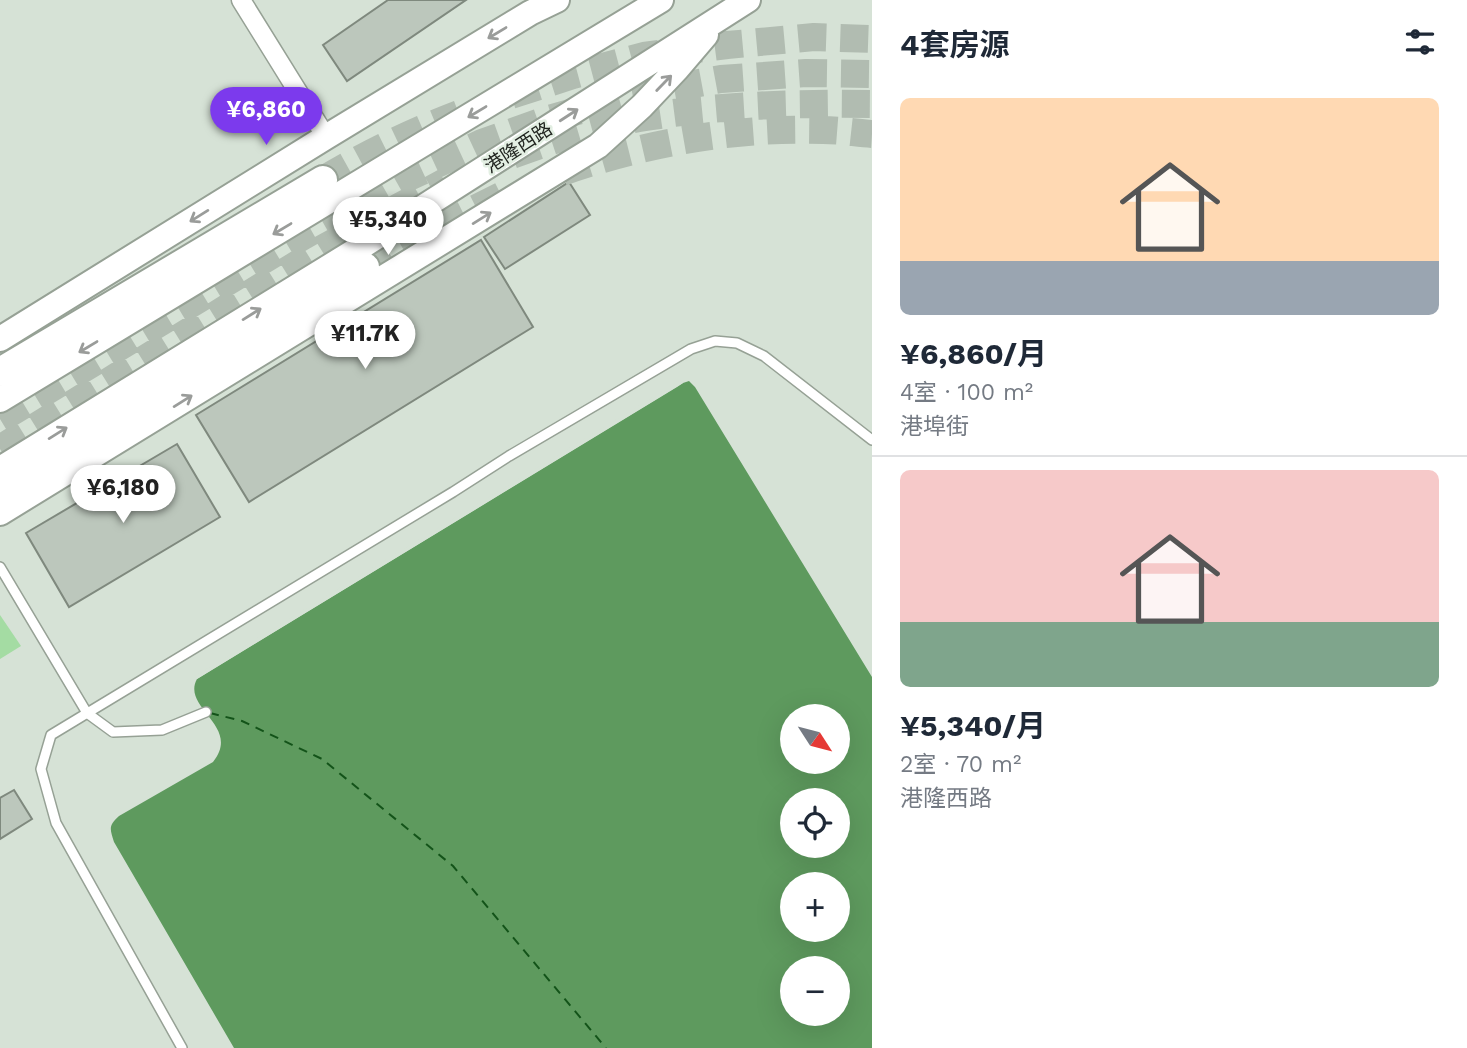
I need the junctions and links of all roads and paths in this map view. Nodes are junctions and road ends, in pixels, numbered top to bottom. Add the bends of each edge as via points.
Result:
1 (241, 0) edge
2 (557, 0) edge
3 (661, 0) edge
4 (748, 0) edge
5 (718, 19) junction
6 (326, 137) junction
7 (323, 180) tunnel mouth
8 (365, 267) tunnel mouth
9 (0, 339) edge
10 (0, 372) edge
11 (0, 400) edge
12 (872, 440) edge
13 (0, 469) edge
14 (0, 494) edge
15 (0, 513) edge
16 (0, 567) edge
17 (206, 712) dead end
18 (87, 713) junction
19 (182, 1048) edge

1 - 6 street
2 -> 6 main road
3 -> 11 main road
4 - 5 main road, 港隆西路
13 -> 5 main road, 港隆西路 via 353,252
15 -> 5 main road via 598,146 677,69
6 -> 9 main road
7 - 10 highway
8 - 14 highway
12 - 18 lane via 764,356 737,343 715,341 691,349
16 - 18 lane
17 - 18 lane via 162,730 113,732
18 - 19 lane via 51,735 41,769 56,823

